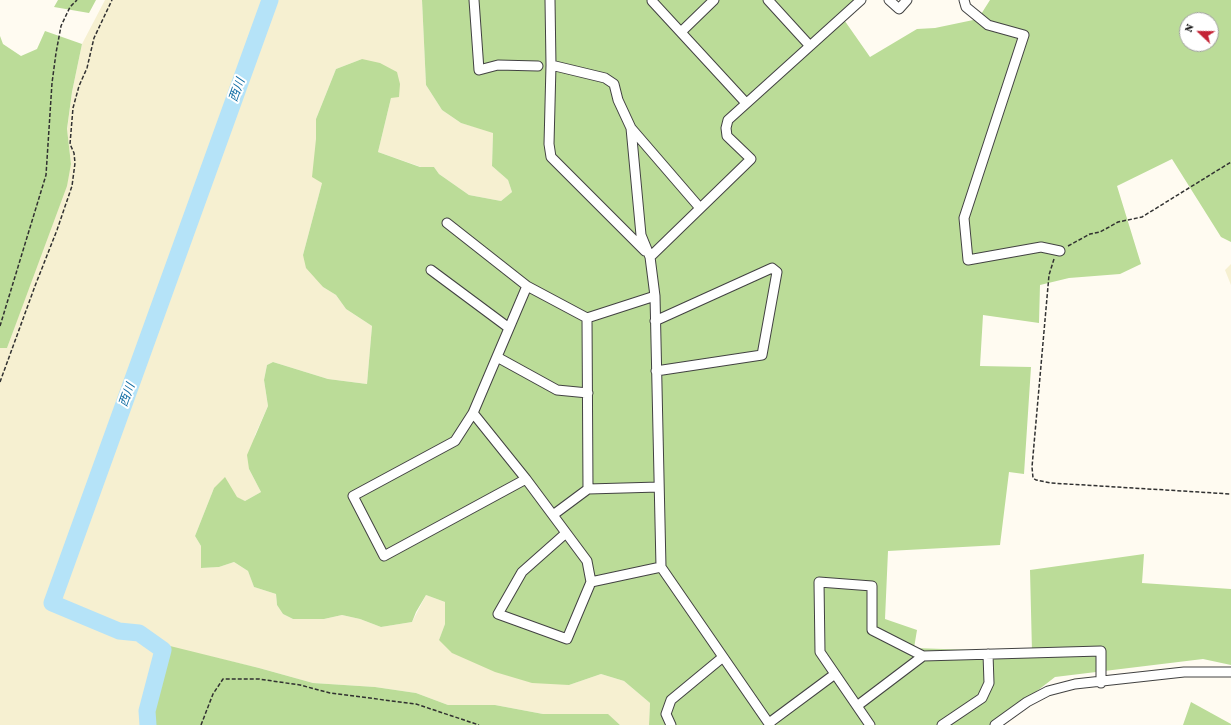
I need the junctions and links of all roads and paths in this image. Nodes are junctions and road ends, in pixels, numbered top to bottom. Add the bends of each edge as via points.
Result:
1 (77, 0) edge
2 (112, 0) edge
3 (474, 0) edge
4 (550, 0) edge
5 (714, 0) edge
6 (768, 0) edge
7 (861, 0) edge
8 (889, 0) edge
9 (907, 0) edge
10 (964, 0) edge
11 (652, 1) edge
12 (681, 32) junction
13 (810, 46) junction
14 (538, 66) dead end
15 (551, 66) junction
16 (746, 102) junction
17 (631, 128) junction
18 (1231, 162) edge
19 (700, 208) junction
20 (446, 223) dead end
21 (1060, 251) junction
22 (650, 257) junction
23 (431, 270) dead end
24 (527, 286) junction
25 (655, 296) junction
26 (587, 318) junction
27 (655, 321) junction
28 (0, 326) edge
29 (509, 328) junction
30 (497, 357) junction
31 (656, 371) junction
32 (0, 382) edge
33 (588, 393) junction
34 (473, 413) junction
35 (526, 479) junction
36 (659, 487) junction
37 (588, 488) junction
38 (1231, 494) edge
39 (553, 516) junction
40 (566, 533) junction
41 (661, 567) junction
42 (591, 582) junction
43 (988, 654) junction
44 (923, 656) junction
45 (723, 657) junction
46 (1231, 672) edge
47 (835, 674) junction
48 (1101, 683) junction
49 (857, 706) junction
50 (1017, 709) junction
51 (770, 724) edge
52 (201, 725) edge
53 (479, 725) edge
54 (671, 725) edge
55 (870, 725) edge
56 (942, 725) edge
57 (995, 725) edge
58 (1006, 725) edge

1 - 28 path via 70,7 61,26 56,53 46,175
2 - 32 path via 94,38 73,108 70,144 75,163 72,186
3 - 14 street via 479,70 498,65
4 - 15 street
5 - 12 street
6 - 13 street
7 - 13 street
8 - 9 street via 899,9
10 - 21 street via 966,7 988,24 1024,35 964,218 968,260 1041,247
11 - 12 street
12 - 16 street
13 - 16 street
15 - 17 street via 605,78 614,84 618,100
15 - 22 street via 550,157
16 - 19 street via 728,120 726,128 728,136 752,159
17 - 19 street
17 - 22 street via 640,235
18 - 21 path via 1142,217 1118,222
19 - 22 street
20 - 24 street
21 - 38 path via 1055,256 1049,275 1033,478 1050,483
22 - 25 street
23 - 29 street
24 - 26 street
24 - 29 street
25 - 26 street
25 - 27 street
26 - 33 street
27 - 31 street
27 - 31 street via 772,268 777,272 762,355
29 - 30 street
30 - 33 street via 557,390
30 - 34 street
31 - 36 street
33 - 37 street
34 - 35 street
34 - 35 street via 455,441 353,496 384,556
35 - 39 street
36 - 37 street
36 - 41 street
37 - 39 street
39 - 40 street
40 - 42 street via 587,561
40 - 42 street via 522,572 498,614 567,639
41 - 42 street
41 - 45 street
43 - 44 street
43 - 48 street via 1102,651
43 - 56 street via 989,683 982,698
44 - 47 street via 872,630 872,586 820,582 820,652
44 - 49 street
45 - 51 street
45 - 54 street via 671,700 666,714
46 - 48 street via 1184,672
47 - 49 street
47 - 51 street
48 - 50 street via 1075,684 1048,691
49 - 55 street
50 - 57 street
50 - 58 street
52 - 53 path via 212,694 223,679 259,679 300,685 330,693 416,704

